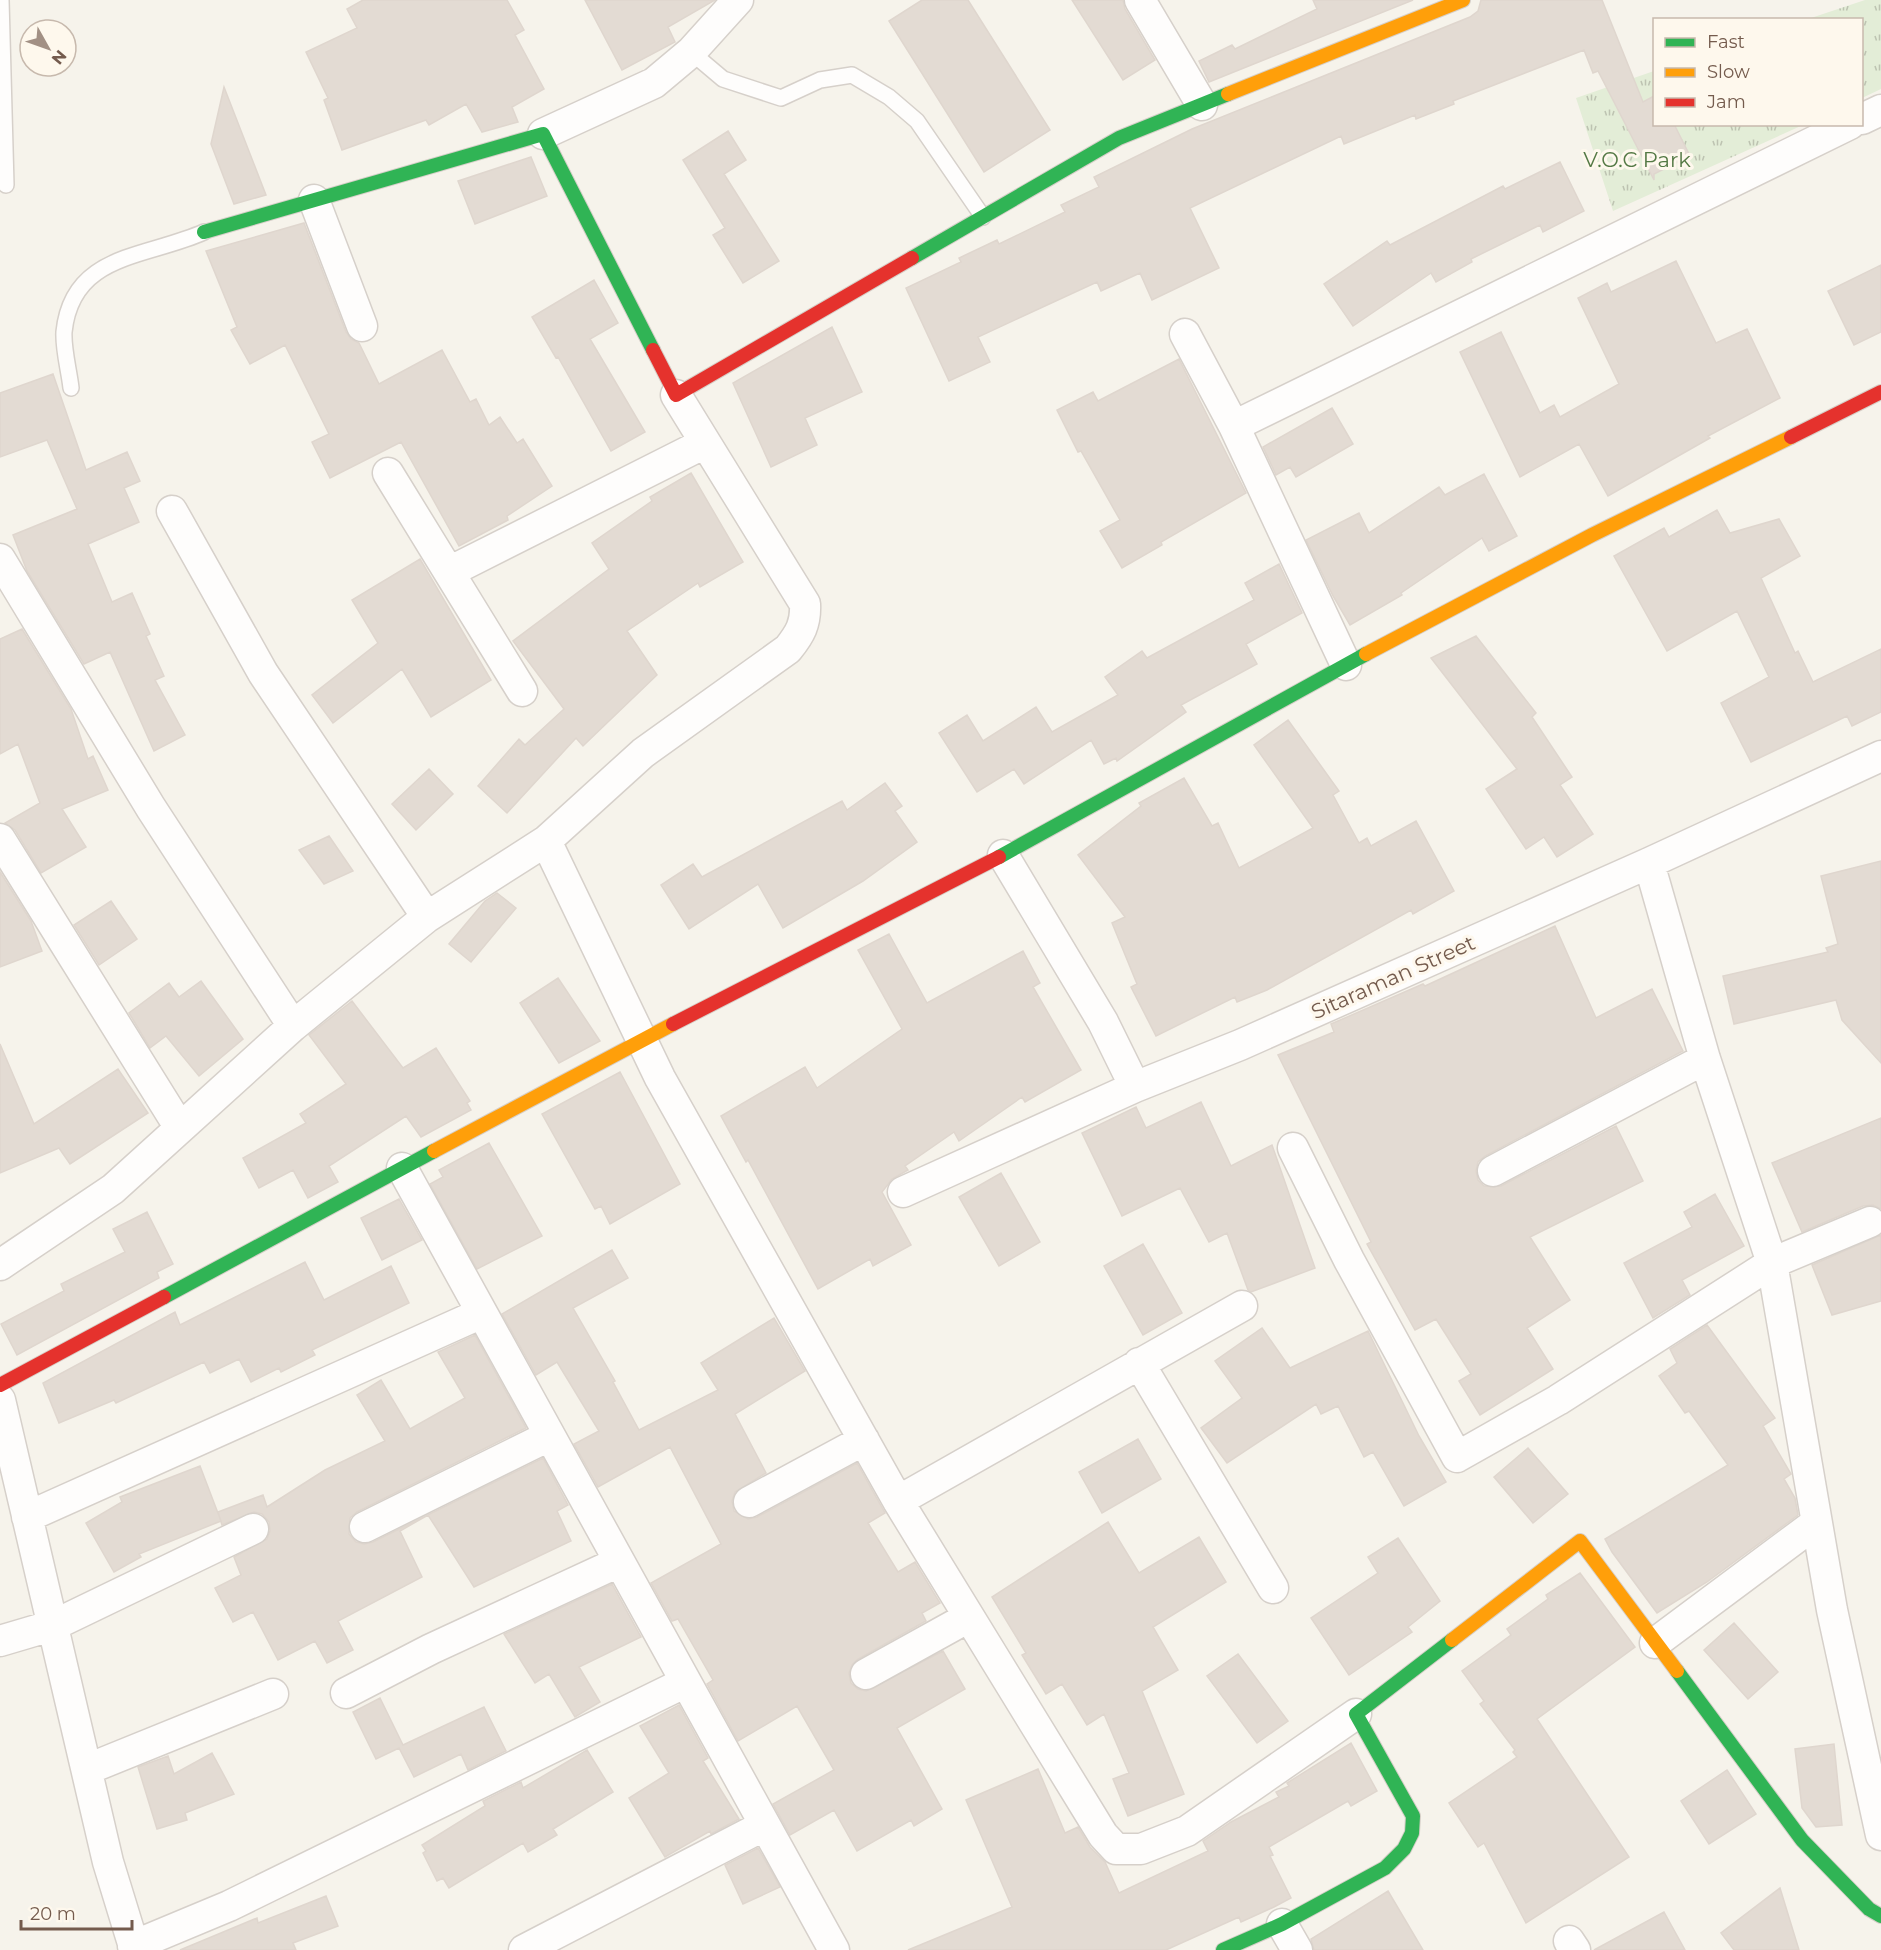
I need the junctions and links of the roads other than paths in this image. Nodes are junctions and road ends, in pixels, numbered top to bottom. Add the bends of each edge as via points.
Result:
1 (1, 0) edge
2 (738, 0) edge
3 (1140, 0) edge
4 (1462, 0) edge
5 (691, 52) junction
6 (1202, 105) junction
7 (1881, 110) edge
8 (1863, 119) edge
9 (1846, 126) edge
10 (543, 134) junction
11 (6, 185) dead end
12 (314, 200) junction
13 (983, 217) junction
14 (204, 232) joint
15 (362, 326) dead end
16 (1185, 334) dead end
17 (71, 388) dead end
18 (1881, 392) edge
19 (676, 395) junction
20 (1234, 426) junction
21 (705, 443) junction
22 (388, 473) dead end
23 (172, 511) dead end
24 (0, 559) edge
25 (449, 572) junction
26 (1346, 665) junction
27 (522, 691) dead end
28 (1881, 756) edge
29 (0, 839) edge
30 (546, 841) junction
31 (1003, 855) junction
32 (1649, 863) junction
33 (427, 917) junction
34 (293, 1026) junction
35 (641, 1040) junction
36 (1705, 1059) junction
37 (1135, 1087) junction
38 (180, 1128) junction
39 (1293, 1148) dead end
40 (402, 1168) junction
41 (1493, 1171) dead end
42 (903, 1192) dead end
43 (1870, 1222) dead end
44 (1772, 1263) junction
45 (0, 1265) edge
46 (1242, 1305) dead end
47 (482, 1313) junction
48 (1139, 1363) junction
49 (0, 1385) edge
50 (0, 1400) edge
51 (549, 1436) junction
52 (864, 1440) junction
53 (897, 1501) junction
54 (749, 1502) dead end
55 (27, 1517) junction
56 (1816, 1523) junction
57 (366, 1527) dead end
58 (254, 1529) dead end
59 (619, 1562) junction
60 (1273, 1588) dead end
61 (969, 1617) junction
62 (54, 1625) junction
63 (0, 1641) edge
64 (1655, 1643) junction
65 (866, 1674) dead end
66 (686, 1682) junction
67 (346, 1693) dead end
68 (273, 1694) dead end
69 (1356, 1714) junction
70 (87, 1769) junction
71 (765, 1825) junction
72 (1881, 1835) edge
73 (1881, 1916) edge
74 (1282, 1924) junction
75 (134, 1948) edge
76 (524, 1950) edge
77 (834, 1950) edge
78 (1222, 1950) edge
79 (1297, 1950) edge

1 - 11 lane
2 - 5 street
3 - 6 street
4 - 6 street
5 - 10 street via 654,83
5 - 13 lane via 723,80 781,98 820,80 852,75 889,97 917,121
6 - 13 street via 1119,138
7 - 8 street
9 - 20 street
10 - 12 street
10 - 19 street
12 - 14 street
12 - 15 street
13 - 19 street
14 - 17 lane via 175,245 109,263 88,279 72,300 64,334
16 - 20 street
18 - 26 street via 1592,535
19 - 21 street
20 - 26 street
21 - 25 street
21 - 30 street via 805,604 799,636 788,649 643,753
22 - 25 street
23 - 33 street via 263,673
24 - 34 street via 151,808
25 - 27 street
26 - 31 street
28 - 32 street, Sitaraman Street
29 - 38 street
30 - 33 street
30 - 35 street
31 - 35 street
31 - 37 street via 1103,1022
32 - 36 street
32 - 37 street, Sitaraman Street via 1240,1045
33 - 34 street
34 - 38 street
35 - 40 street
35 - 52 street
36 - 41 street
36 - 44 street
37 - 42 street, Sitaraman Street
38 - 45 street via 113,1189
39 - 44 street via 1457,1458 1558,1400
40 - 47 street
40 - 49 street
43 - 44 street
44 - 56 street
46 - 48 street
47 - 51 street
47 - 55 street
48 - 53 street
48 - 60 street
50 - 55 street
51 - 57 street
51 - 59 street
52 - 53 street
52 - 54 street
53 - 61 street
55 - 62 street
56 - 64 street
56 - 72 street
58 - 62 street
59 - 66 street
59 - 67 street
61 - 65 street
61 - 69 street via 1103,1835 1116,1849 1141,1849 1187,1830
62 - 63 street
62 - 70 street
64 - 69 street via 1580,1541
64 - 73 street via 1802,1840
66 - 71 street
66 - 75 street via 229,1906
68 - 70 street
69 - 74 street via 1413,1816 1412,1833 1404,1849 1385,1868
70 - 75 street via 108,1862
71 - 76 street
71 - 77 street
74 - 78 street
74 - 79 street

